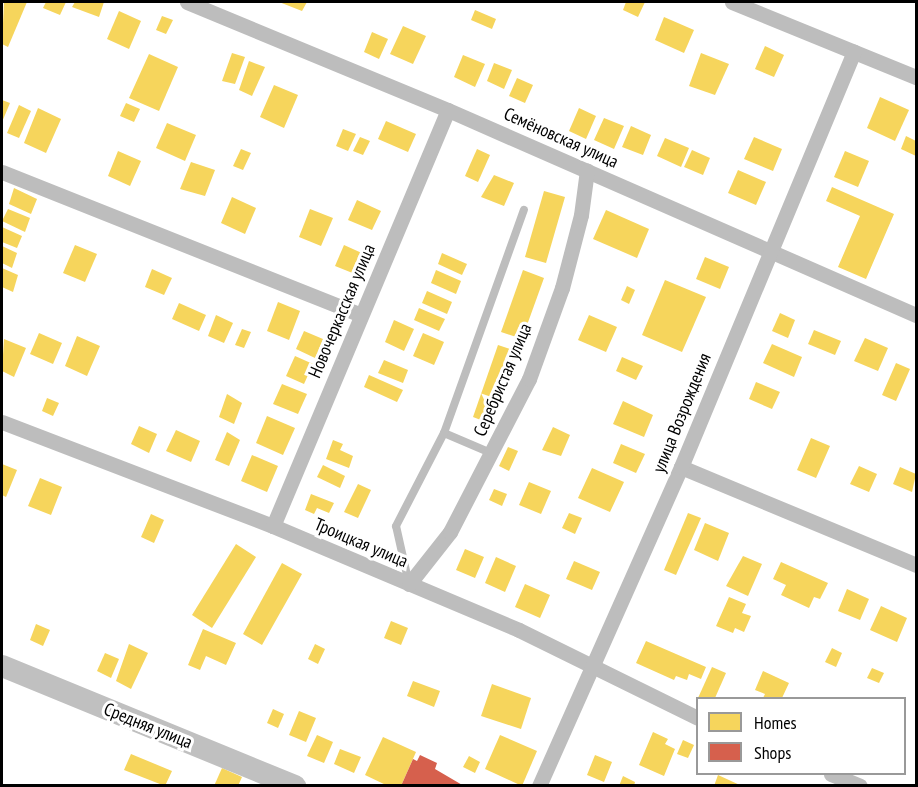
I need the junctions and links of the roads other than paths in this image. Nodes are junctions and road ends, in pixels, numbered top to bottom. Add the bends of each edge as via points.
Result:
1 (187, 2) edge
2 (732, 2) edge
3 (854, 52) junction
4 (916, 77) edge
5 (448, 110) junction
6 (587, 170) junction
7 (2, 172) edge
8 (524, 210) dead end
9 (769, 253) junction
10 (361, 315) junction
11 (916, 315) edge
12 (2, 422) edge
13 (444, 433) junction
14 (493, 453) junction
15 (681, 467) junction
16 (273, 526) junction
17 (916, 565) edge
18 (409, 585) junction
19 (2, 666) edge
20 (592, 668) junction
21 (696, 717) edge
22 (833, 775) edge
23 (295, 786) edge
24 (539, 786) edge
25 (860, 786) edge

1 - 5 street, Семёновская улица
2 - 3 street
3 - 4 street
3 - 9 street, улица Возрождения
5 - 6 street, Семёновская улица
5 - 10 street, Новочеркасская улица
6 - 9 street, Семёновская улица
6 - 14 street, Серебристая улица via 581,215 562,288 529,379
7 - 10 street
8 - 13 lane
9 - 11 street, Семёновская улица
9 - 15 street, улица Возрождения
10 - 16 street, Новочеркасская улица
12 - 16 street, Троицкая улица
13 - 14 lane
13 - 18 lane via 396,526
14 - 18 street, Серебристая улица via 450,532
15 - 17 street
15 - 20 street, улица Возрождения
16 - 18 street, Троицкая улица
18 - 20 street, Троицкая улица via 519,630
19 - 23 street, Средняя улица
20 - 21 street, Троицкая улица
20 - 24 street, улица Возрождения
22 - 25 street

